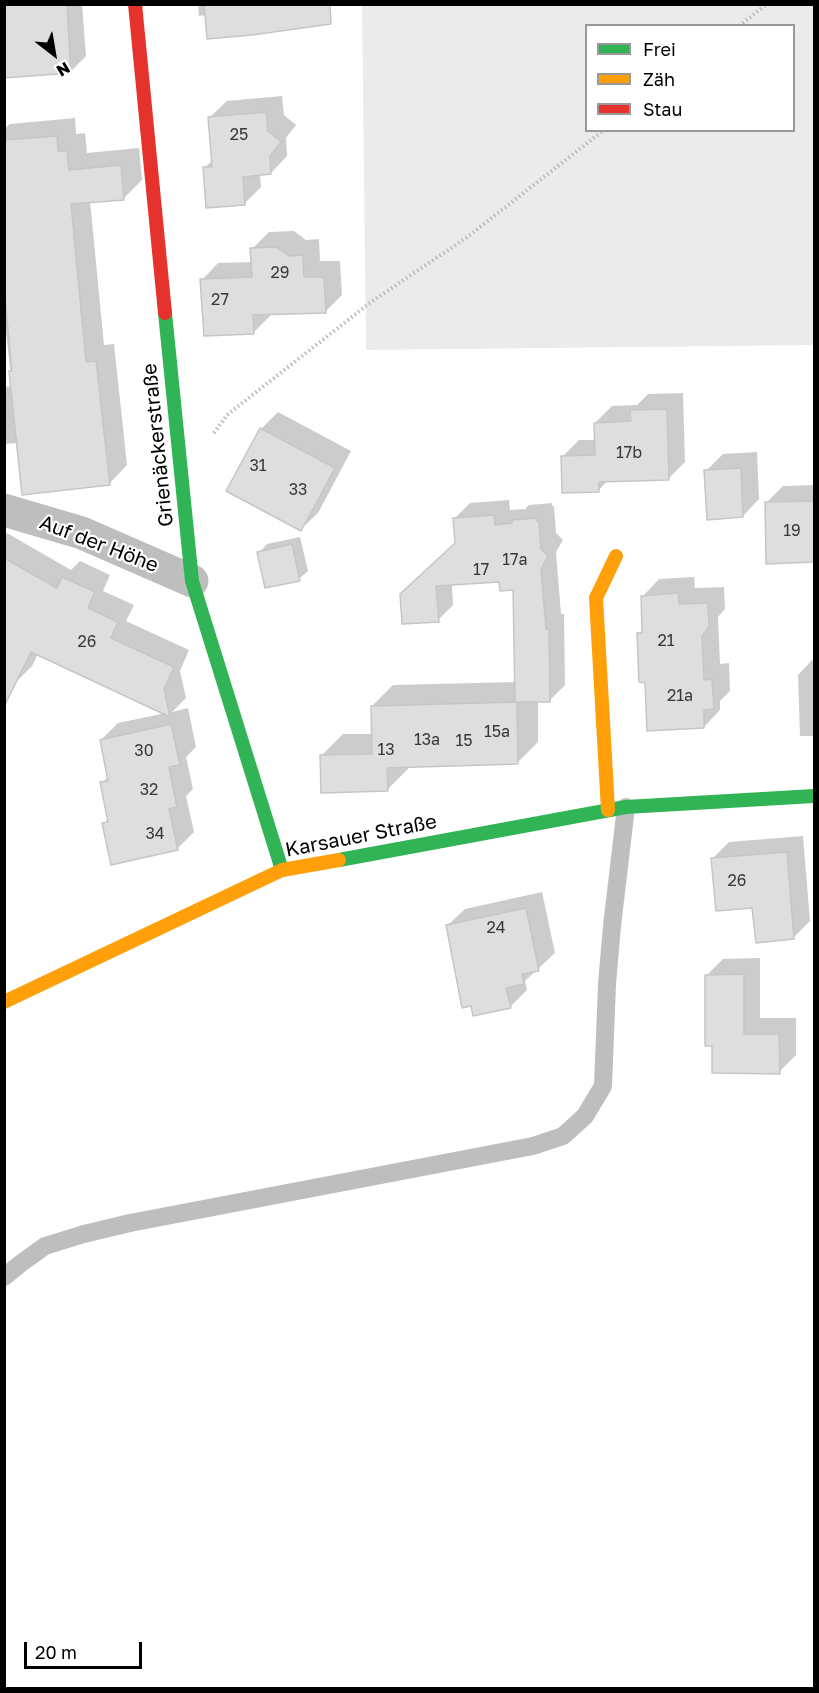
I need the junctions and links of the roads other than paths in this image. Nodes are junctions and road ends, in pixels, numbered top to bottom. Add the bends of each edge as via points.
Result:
1 (135, 4) edge
2 (4, 510) edge
3 (616, 556) dead end
4 (192, 581) junction
5 (814, 796) edge
6 (626, 807) junction
7 (608, 810) junction
8 (282, 870) junction
9 (4, 1002) edge
10 (4, 1277) edge

1 - 4 street, Grienäckerstraße
2 - 4 street, Auf der Höhe via 82,533
3 - 7 street via 596,598
4 - 8 street, Grienäckerstraße
5 - 6 street, Karsauer Straße
6 - 7 street, Karsauer Straße
6 - 10 lane via 607,984 603,1086 585,1116 563,1136 533,1146 84,1234 45,1246
7 - 8 street, Karsauer Straße
8 - 9 street, Karsauer Straße

